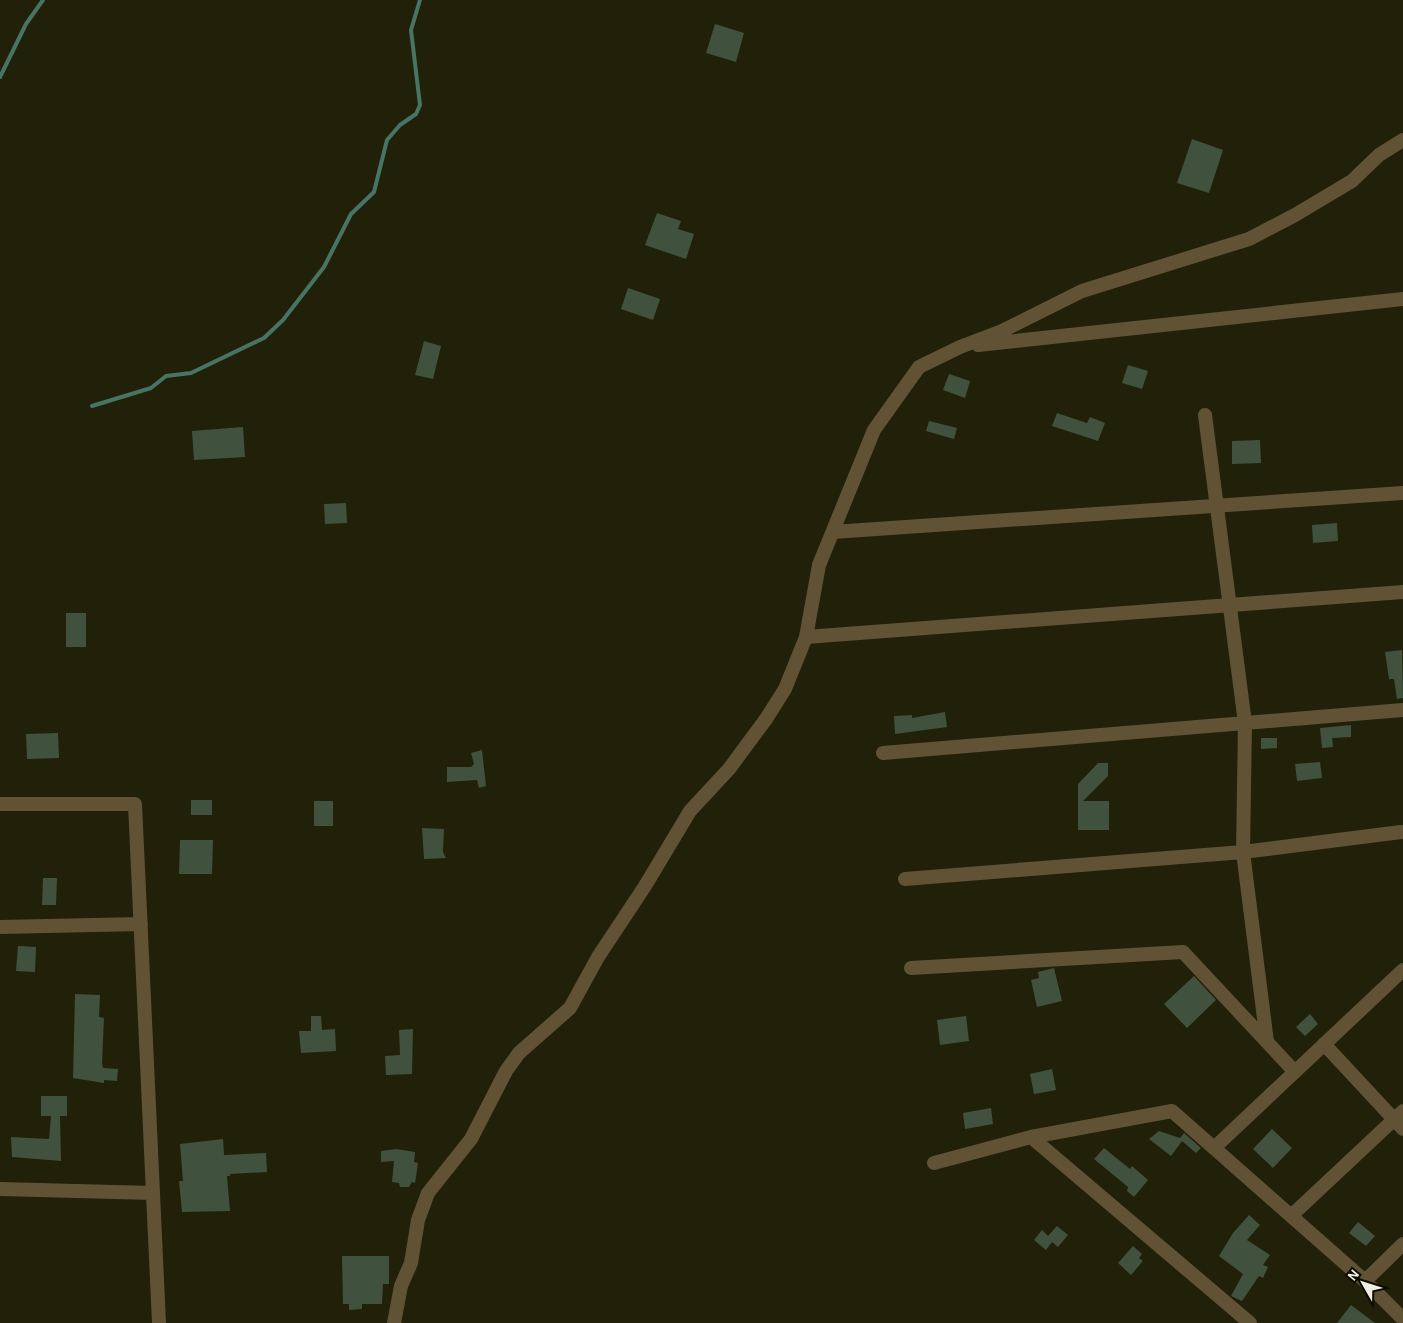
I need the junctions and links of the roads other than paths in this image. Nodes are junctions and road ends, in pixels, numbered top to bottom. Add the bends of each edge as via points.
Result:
1 (1403, 140) edge
2 (1403, 299) edge
3 (960, 347) junction
4 (1206, 416) dead end
5 (1403, 493) edge
6 (1217, 506) junction
7 (833, 532) junction
8 (1403, 592) edge
9 (1230, 604) junction
10 (806, 637) junction
11 (1403, 710) edge
12 (1245, 722) junction
13 (883, 753) dead end
14 (0, 804) edge
15 (1402, 832) dead end
16 (1243, 852) junction
17 (904, 879) dead end
18 (140, 924) junction
19 (0, 927) edge
20 (911, 968) dead end
21 (1403, 970) edge
22 (1267, 1042) junction
23 (1324, 1044) junction
24 (1295, 1072) junction
25 (1400, 1120) edge
26 (1031, 1138) junction
27 (1214, 1148) junction
28 (934, 1163) dead end
29 (0, 1189) edge
30 (153, 1192) junction
31 (1292, 1216) junction
32 (1403, 1244) edge
33 (1365, 1280) junction
34 (1403, 1319) edge
35 (159, 1323) edge
36 (394, 1323) edge
37 (1250, 1323) edge

1 - 3 street via 1379,155 1352,181 1249,239 1082,291 1002,331
2 - 3 street
3 - 7 street via 919,367 874,430
4 - 6 street
5 - 6 street
6 - 7 street
6 - 9 street
7 - 10 street via 819,565
8 - 9 street
9 - 10 street
9 - 12 street
10 - 36 street via 785,689 766,719 729,769 690,811 570,1008 520,1053 506,1071 470,1139 428,1193 418,1220 411,1263 401,1286
11 - 12 street
12 - 13 street
12 - 16 street
14 - 18 street via 135,804
15 - 16 street
16 - 17 street
16 - 22 street
18 - 19 street
18 - 30 street
20 - 22 street via 1183,952
21 - 23 street
22 - 24 street
23 - 24 street
23 - 25 street
24 - 27 street
25 - 31 street
26 - 27 street via 1172,1111
26 - 28 street
26 - 37 street
27 - 31 street
29 - 30 street
30 - 35 street
31 - 33 street
32 - 33 street
33 - 34 street

